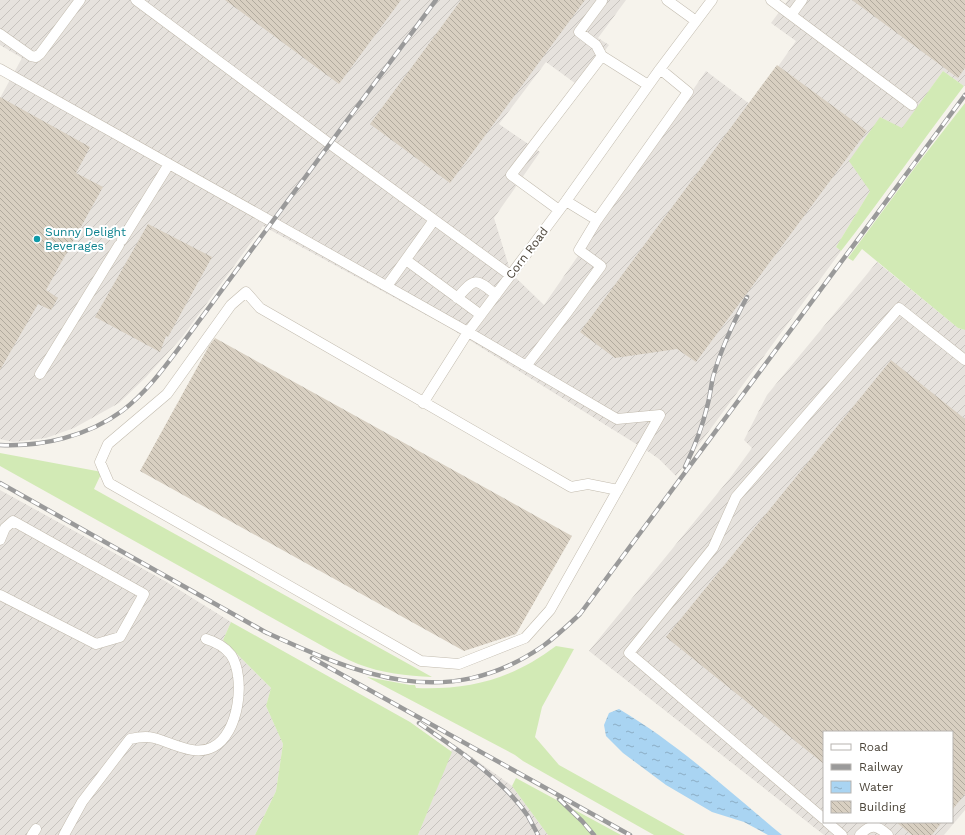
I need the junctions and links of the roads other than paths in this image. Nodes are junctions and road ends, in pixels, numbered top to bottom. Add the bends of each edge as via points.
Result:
1 (80, 0) edge
2 (136, 0) edge
3 (667, 0) edge
4 (712, 0) edge
5 (771, 0) edge
6 (802, 0) edge
7 (602, 1) edge
8 (791, 15) junction
9 (696, 21) junction
10 (0, 34) edge
11 (602, 56) junction
12 (0, 69) edge
13 (660, 69) junction
14 (648, 85) junction
15 (912, 106) dead end
16 (169, 164) junction
17 (566, 201) junction
18 (559, 210) junction
19 (434, 220) junction
20 (596, 220) junction
21 (406, 260) junction
22 (510, 275) junction
23 (387, 286) junction
24 (496, 295) junction
25 (457, 298) junction
26 (481, 315) junction
27 (468, 332) junction
28 (965, 360) edge
29 (526, 366) junction
30 (40, 374) dead end
31 (424, 403) junction
32 (618, 490) junction
33 (0, 540) edge
34 (0, 595) edge
35 (206, 639) dead end
36 (823, 818) edge
37 (828, 823) edge
38 (64, 835) edge
39 (842, 835) edge
40 (860, 835) edge
41 (888, 835) edge

1 - 10 street via 36,57
2 - 19 street
3 - 9 street
4 - 9 street, Corn Road
5 - 8 street
6 - 8 street
7 - 11 street via 579,32 596,45
8 - 15 street
9 - 13 street, Corn Road
11 - 14 street
11 - 18 street via 511,176
12 - 16 street
13 - 14 street, Corn Road
13 - 20 street via 688,92
14 - 17 street, Corn Road
16 - 23 street
16 - 30 street
17 - 18 street, Corn Road
17 - 20 street
18 - 22 street, Corn Road
19 - 21 street
19 - 22 street
20 - 29 street via 579,250 601,266
21 - 23 street
21 - 25 street
22 - 24 street, Corn Road
23 - 27 street
24 - 25 street via 477,282 470,284
24 - 26 street, Corn Road
25 - 26 street
26 - 27 street, Corn Road
27 - 29 street
27 - 31 street, Corn Road
28 - 36 street via 899,308 736,498 713,548 629,653
29 - 32 street via 617,419 660,415
31 - 32 street via 571,487 588,484
31 - 32 street via 260,308 246,292 231,305 167,394 108,444 100,462 109,483 421,661 459,664 525,638 550,610
33 - 34 street via 5,528 13,521 144,594 120,637 96,644
35 - 38 street via 227,650 238,677 238,703 228,732 220,743 200,751 154,738 130,739 82,802
37 - 39 street
40 - 41 street via 872,826

